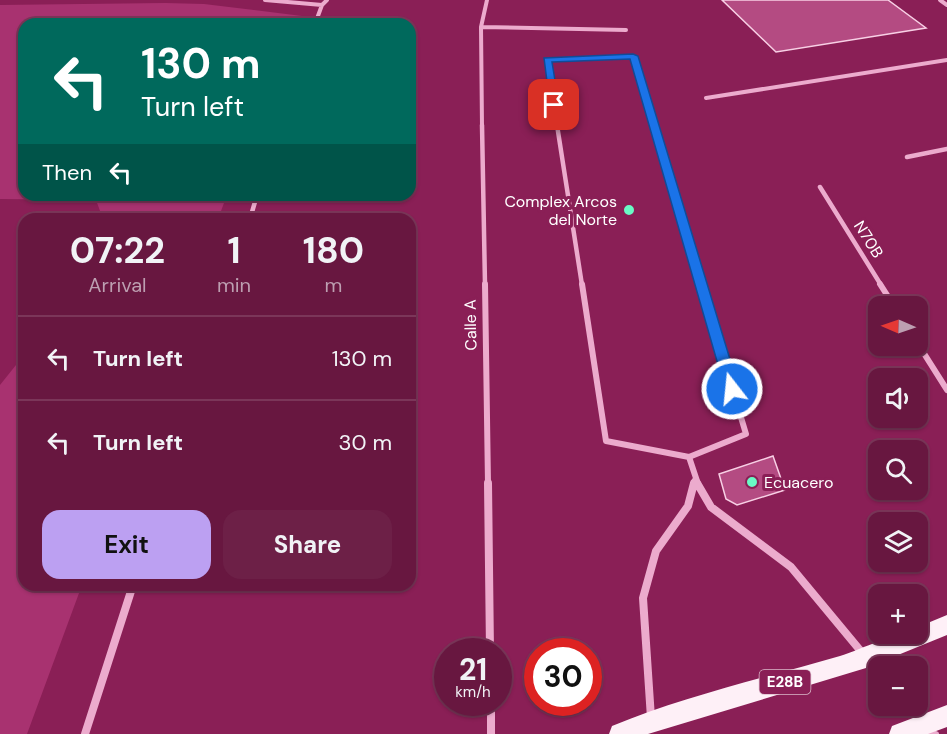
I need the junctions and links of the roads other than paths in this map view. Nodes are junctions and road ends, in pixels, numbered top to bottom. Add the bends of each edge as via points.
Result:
1 (265, 0) edge
2 (327, 0) edge
3 (487, 0) edge
4 (940, 0) edge
5 (322, 5) junction
6 (947, 5) edge
7 (317, 18) edge
8 (481, 27) junction
9 (626, 30) dead end
10 (947, 60) edge
11 (706, 98) dead end
12 (947, 149) edge
13 (907, 157) dead end
14 (820, 187) dead end
15 (888, 296) edge
16 (926, 356) edge
17 (947, 390) edge
18 (689, 457) junction
19 (695, 480) junction
20 (131, 591) edge
21 (947, 625) edge
22 (490, 638) edge
23 (867, 658) junction
24 (491, 716) edge
25 (947, 716) edge
26 (652, 722) junction
27 (907, 731) edge
28 (85, 734) edge
29 (491, 734) edge
30 (620, 734) edge
31 (936, 734) edge

1 - 5 street
2 - 5 street
3 - 8 street, Calle A
4 - 6 street
5 - 7 street
8 - 9 street
8 - 22 street, Calle A
10 - 11 street
12 - 13 street
14 - 15 street, N70B
16 - 17 street
18 - 18 street via 606,441 548,60 633,56 746,434
18 - 19 street
19 - 23 street via 711,507 791,567
19 - 26 street via 688,506 656,551 643,598
20 - 28 street
21 - 23 main road, E28B
23 - 26 main road, E28B
24 - 29 street
25 - 27 main road
26 - 30 main road, E28B
27 - 31 lane

